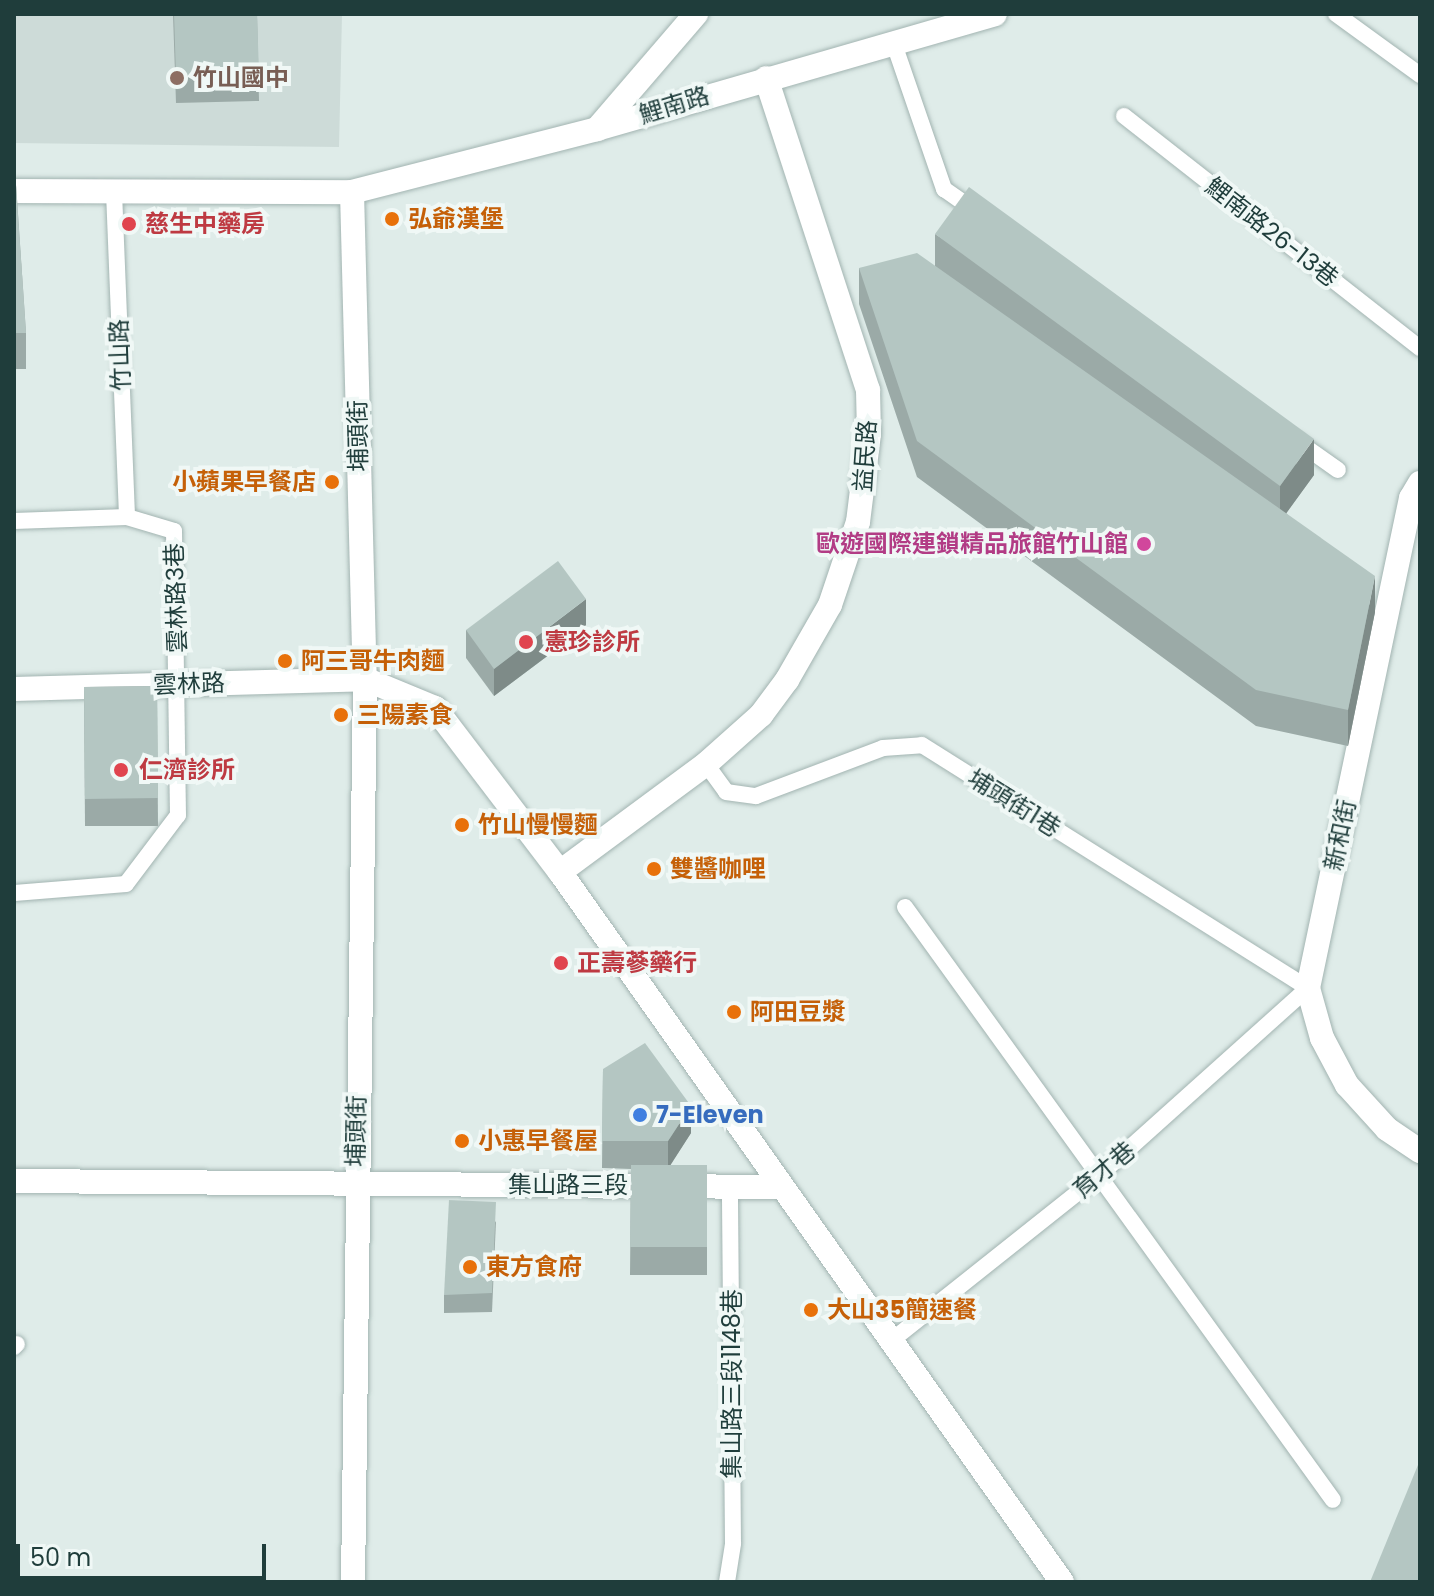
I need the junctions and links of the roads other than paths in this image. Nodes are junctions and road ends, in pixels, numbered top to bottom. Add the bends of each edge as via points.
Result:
1 (696, 14) edge
2 (995, 14) edge
3 (1336, 14) edge
4 (893, 41) junction
5 (1420, 75) edge
6 (766, 78) junction
7 (1124, 116) dead end
8 (597, 129) junction
9 (14, 191) edge
10 (114, 192) junction
11 (352, 192) junction
12 (995, 225) edge
13 (1420, 348) edge
14 (1287, 434) edge
15 (1338, 470) dead end
16 (1420, 483) edge
17 (127, 517) junction
18 (14, 521) edge
19 (365, 679) junction
20 (178, 684) junction
21 (14, 689) edge
22 (706, 764) junction
23 (560, 872) junction
24 (14, 893) edge
25 (905, 907) dead end
26 (1308, 988) junction
27 (1420, 1151) edge
28 (1101, 1174) junction
29 (14, 1181) edge
30 (355, 1184) junction
31 (730, 1186) junction
32 (781, 1187) junction
33 (891, 1341) junction
34 (1333, 1500) dead end
35 (353, 1582) edge
36 (727, 1582) edge
37 (1062, 1582) edge

1 - 8 street
2 - 4 street, 鯉南路
3 - 5 lane
4 - 6 street, 鯉南路
4 - 12 lane via 944,189
6 - 8 street, 鯉南路
6 - 22 street, 益民路 via 868,390 866,478 846,565 810,644 761,715
7 - 13 lane, 鯉南路26-13巷
8 - 11 street, 鯉南路
9 - 10 street
10 - 11 street
10 - 17 lane, 竹山路
11 - 19 street, 埔頭街
14 - 15 lane
16 - 26 street, 新和街 via 1411,498
17 - 18 lane, 雲林路3巷
17 - 20 lane, 雲林路3巷 via 174,531
19 - 20 street, 雲林路
19 - 23 street via 435,708
19 - 30 street, 埔頭街
20 - 21 street, 雲林路
20 - 24 lane via 178,815 126,884
22 - 23 street, 益民路
22 - 26 lane, 埔頭街1巷 via 726,792 756,796 883,748 922,745
23 - 32 street
25 - 28 lane
26 - 27 street, 新和街 via 1322,1038 1347,1085 1387,1129
26 - 28 lane, 育才巷
28 - 33 lane, 育才巷
28 - 34 lane
29 - 30 street, 集山路三段
30 - 31 street, 集山路三段
30 - 35 street, 埔頭街
31 - 32 street, 集山路三段
31 - 36 lane, 集山路三段1148巷 via 733,1543
32 - 33 street
33 - 37 street

